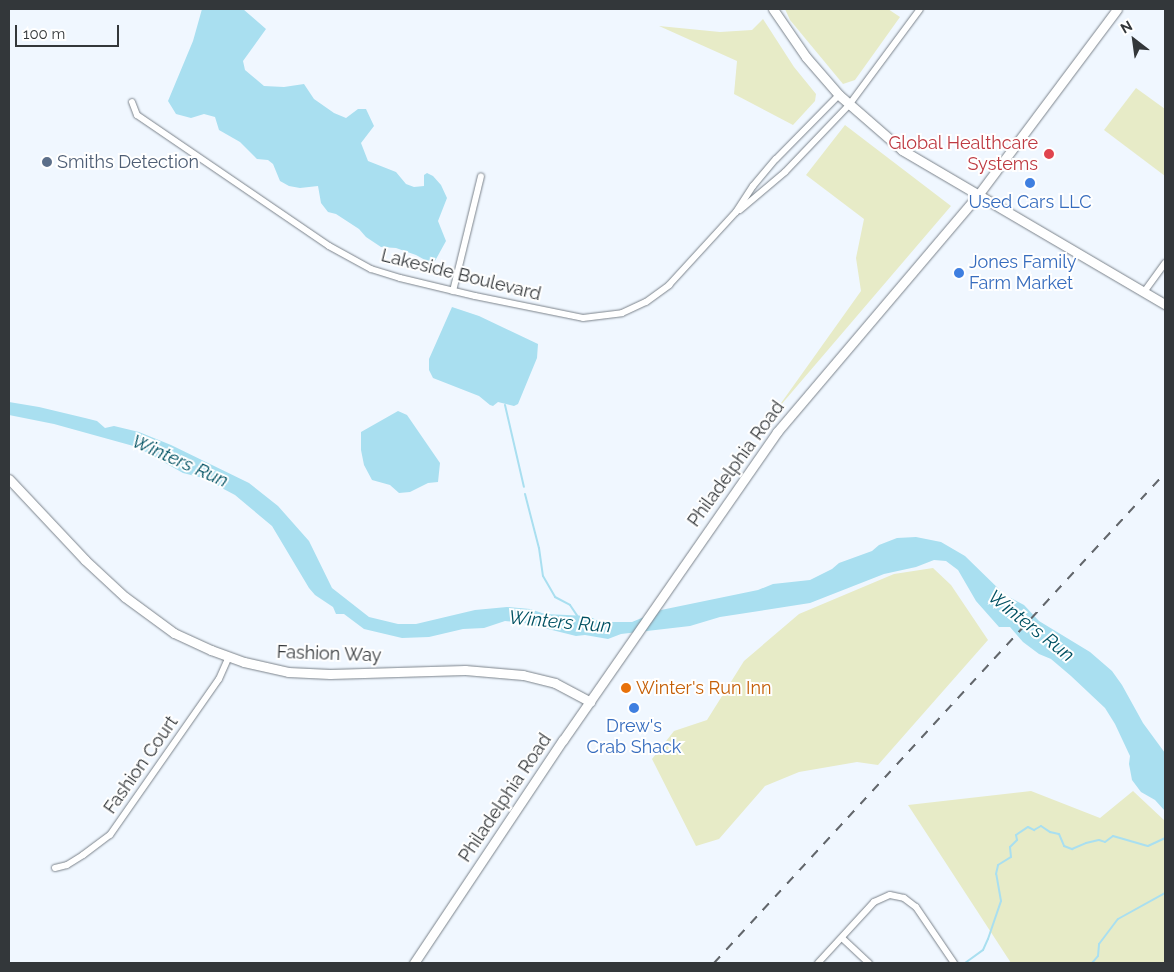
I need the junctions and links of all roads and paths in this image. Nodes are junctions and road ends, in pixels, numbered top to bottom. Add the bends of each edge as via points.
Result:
1 (773, 9) edge
2 (920, 9) edge
3 (1117, 9) edge
4 (839, 95) junction
5 (132, 102) dead end
6 (849, 105) junction
7 (481, 176) dead end
8 (978, 195) junction
9 (736, 212) junction
10 (1165, 263) edge
11 (453, 291) junction
12 (1144, 292) junction
13 (1165, 304) edge
14 (9, 479) edge
15 (229, 657) junction
16 (590, 702) junction
17 (55, 868) dead end
18 (842, 938) junction
19 (414, 963) edge
20 (818, 963) edge
21 (869, 963) edge
22 (954, 963) edge

1 - 4 main road via 806,57
2 - 6 street, Lakeside Boulevard
3 - 8 main road, Philadelphia Road
4 - 6 main road
4 - 9 street, Lakeside Boulevard via 776,159
5 - 11 street, Lakeside Boulevard via 137,115 352,259 386,275
6 - 8 main road via 902,150
6 - 9 street, Lakeside Boulevard via 785,172
7 - 11 street
8 - 12 main road
8 - 16 main road, Philadelphia Road via 777,432
9 - 11 street, Lakeside Boulevard via 669,285 646,302 622,313 601,317 569,316
10 - 12 street
12 - 13 main road
14 - 15 main road, Fashion Way via 85,560 136,607 174,633
15 - 16 main road, Fashion Way via 269,668 307,673 504,672 554,683
15 - 17 street, Fashion Court via 219,679 110,835 75,860
16 - 19 main road, Philadelphia Road
18 - 20 street
18 - 21 street
18 - 22 street via 874,902 897,896 916,908

